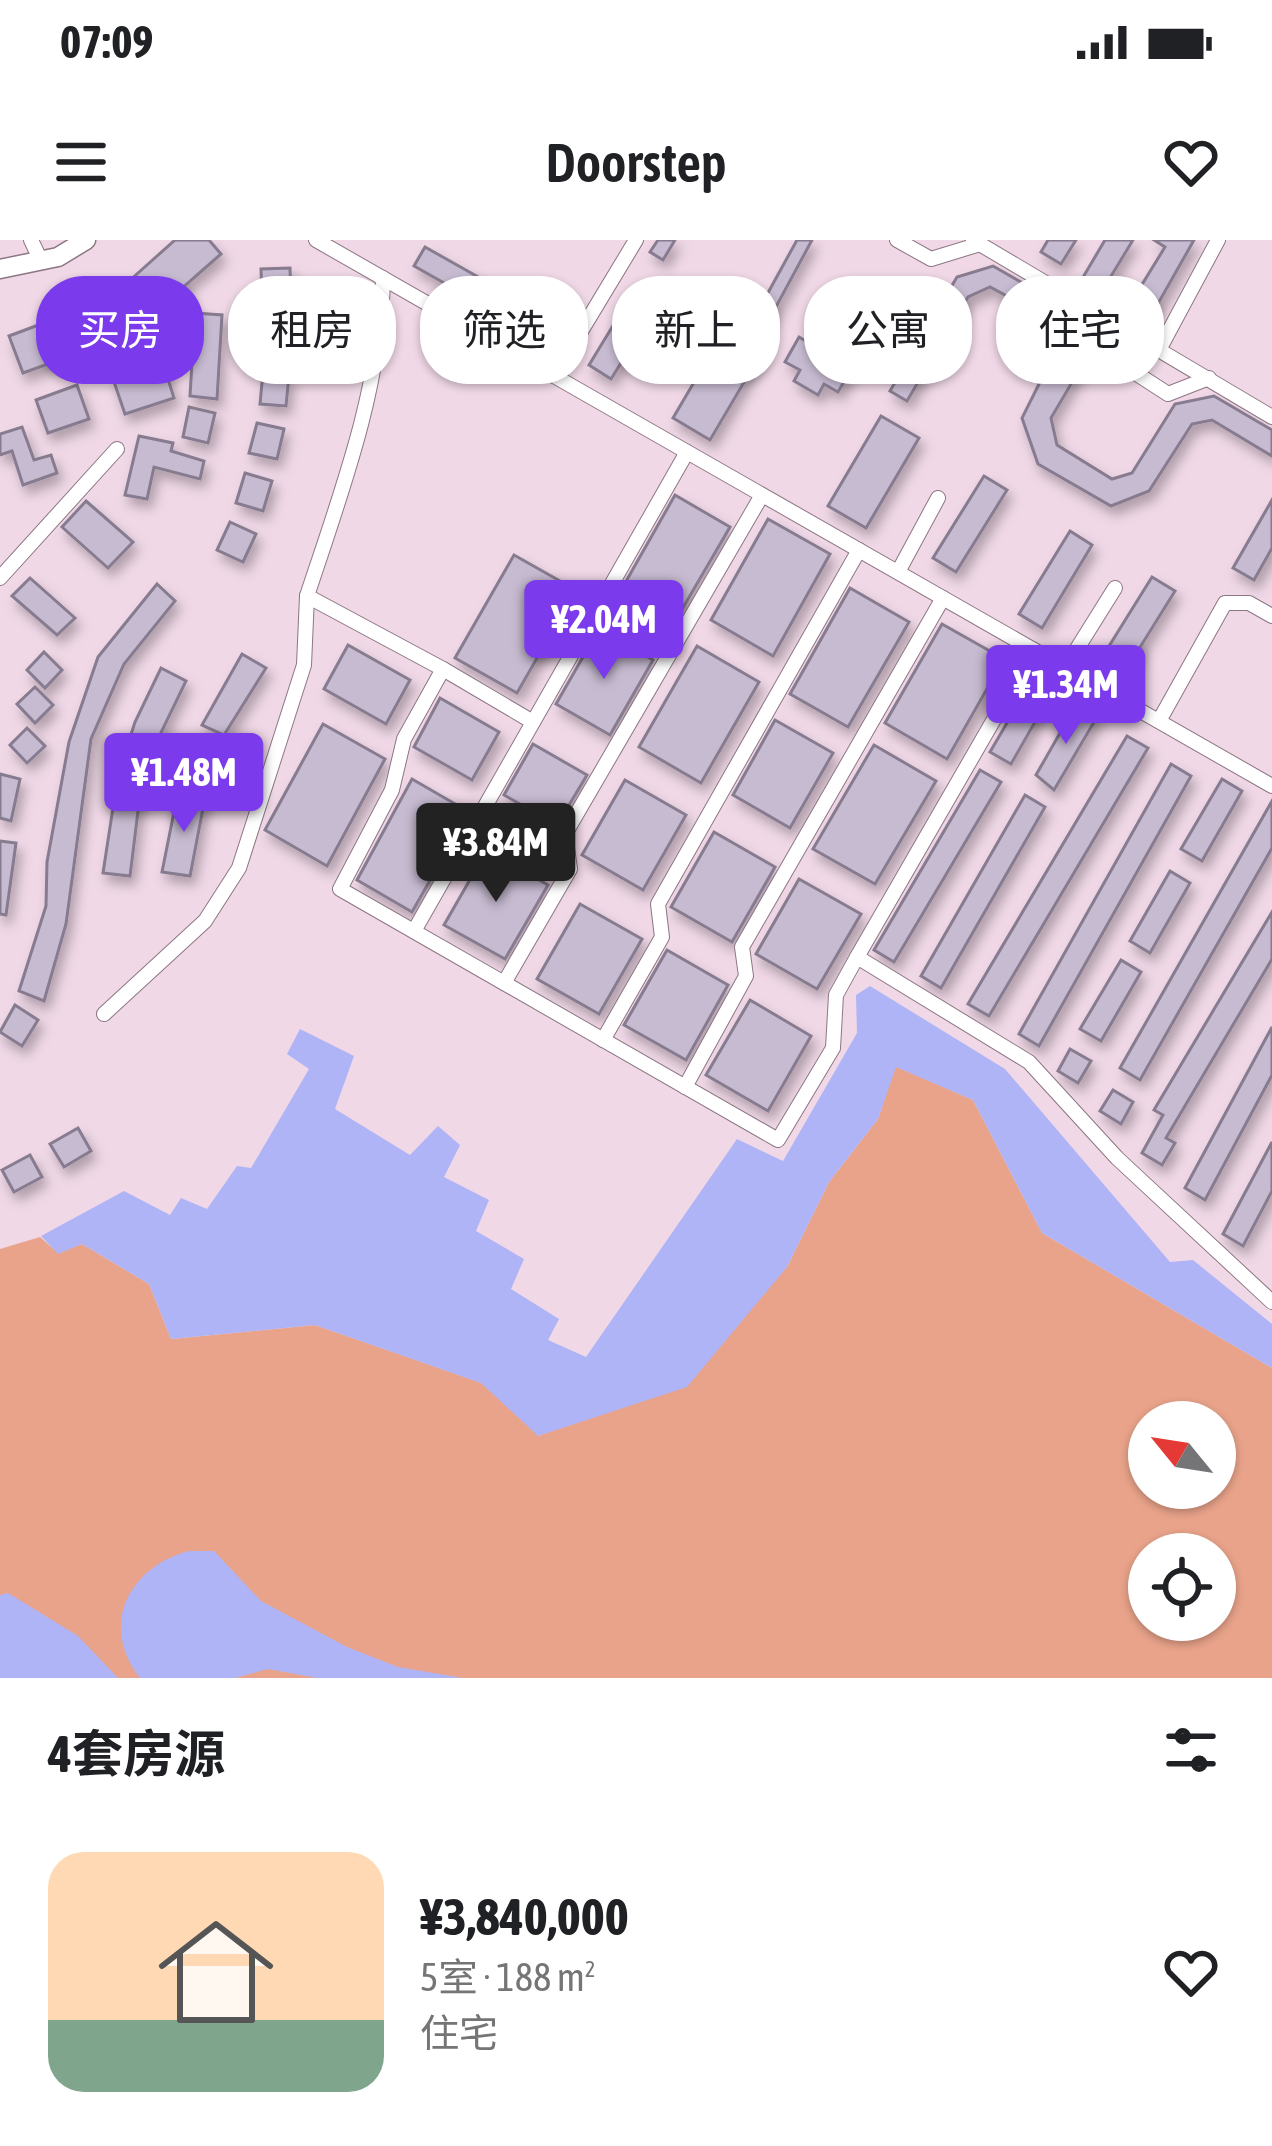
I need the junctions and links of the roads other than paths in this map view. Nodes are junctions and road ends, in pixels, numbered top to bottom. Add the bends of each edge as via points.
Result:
1 (31, 240) edge
2 (86, 240) edge
3 (316, 240) edge
4 (636, 240) edge
5 (898, 240) edge
6 (1218, 240) edge
7 (977, 242) edge
8 (41, 261) junction
9 (0, 269) edge
10 (379, 276) edge
11 (1036, 276) edge
12 (588, 320) edge
13 (1164, 341) edge
14 (1164, 350) edge
15 (1209, 378) junction
16 (370, 384) edge
17 (568, 384) edge
18 (1153, 384) edge
19 (1272, 417) edge
20 (117, 448) dead end
21 (687, 452) junction
22 (762, 495) junction
23 (938, 498) dead end
24 (859, 550) junction
25 (898, 572) junction
26 (0, 578) edge
27 (1115, 587) dead end
28 (307, 596) junction
29 (944, 598) junction
30 (1272, 616) edge
31 (1034, 650) junction
32 (442, 668) junction
33 (1065, 668) junction
34 (1159, 721) junction
35 (533, 722) junction
36 (1272, 786) edge
37 (414, 931) junction
38 (856, 957) junction
39 (504, 983) junction
40 (104, 1013) dead end
41 (603, 1040) junction
42 (685, 1087) junction
43 (1272, 1302) edge

1 - 8 street
2 - 8 street
3 - 10 street
4 - 12 street
5 - 7 street via 931,259
6 - 13 street
7 - 11 street
8 - 9 street
14 - 15 street
15 - 18 street via 1168,394
15 - 19 street
16 - 28 street
17 - 21 street
20 - 26 street
21 - 22 street
21 - 35 street
22 - 24 street
22 - 39 street via 565,834 570,869
23 - 25 street
24 - 25 street
24 - 41 street via 658,904 662,937
25 - 29 street
27 - 33 street
28 - 32 street
28 - 40 street via 304,665 239,868 205,921
29 - 31 street
29 - 42 street via 742,947 746,976
30 - 34 street via 1249,603 1225,603
31 - 33 street
31 - 38 street
32 - 35 street
32 - 37 street via 340,889
33 - 34 street
34 - 36 street
35 - 37 street
37 - 39 street
38 - 42 street via 836,995 833,1048 778,1140
38 - 43 street via 1029,1062 1117,1158
39 - 41 street
41 - 42 street

